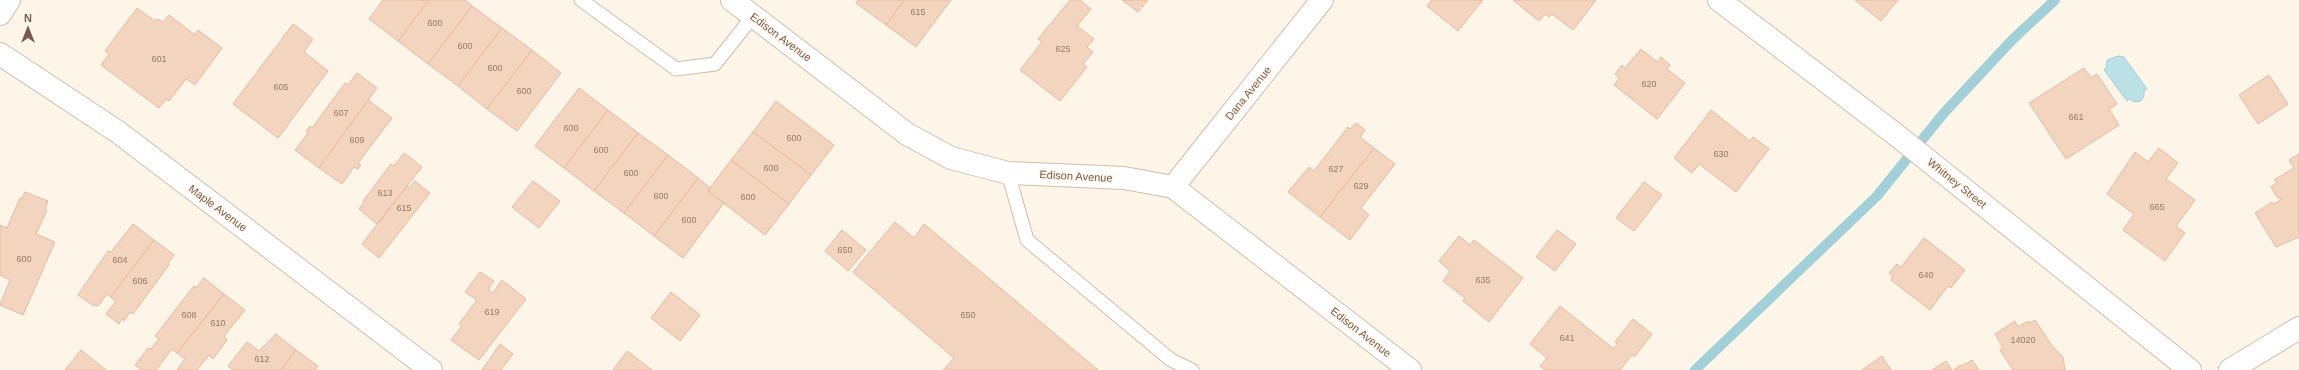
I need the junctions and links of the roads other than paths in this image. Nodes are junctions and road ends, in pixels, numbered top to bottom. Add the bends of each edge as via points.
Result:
1 (9, 0) edge
2 (581, 0) edge
3 (732, 0) edge
4 (1322, 0) edge
5 (1719, 0) edge
6 (0, 14) edge
7 (753, 16) junction
8 (0, 54) edge
9 (1008, 173) junction
10 (1173, 187) junction
11 (2299, 328) edge
12 (431, 370) edge
13 (1192, 370) edge
14 (1410, 370) edge
15 (2190, 370) edge
16 (2230, 370) edge

1 - 6 street
2 - 7 lane via 676,69 715,64
3 - 7 street, Edison Avenue
4 - 10 street, Dana Avenue
5 - 15 street, Whitney Street via 1895,134
7 - 9 street, Edison Avenue via 907,134 951,158
8 - 12 street, Maple Avenue via 118,132
9 - 10 street, Edison Avenue via 1124,178
9 - 13 lane via 1027,240 1171,360
10 - 14 street, Edison Avenue
11 - 16 street

